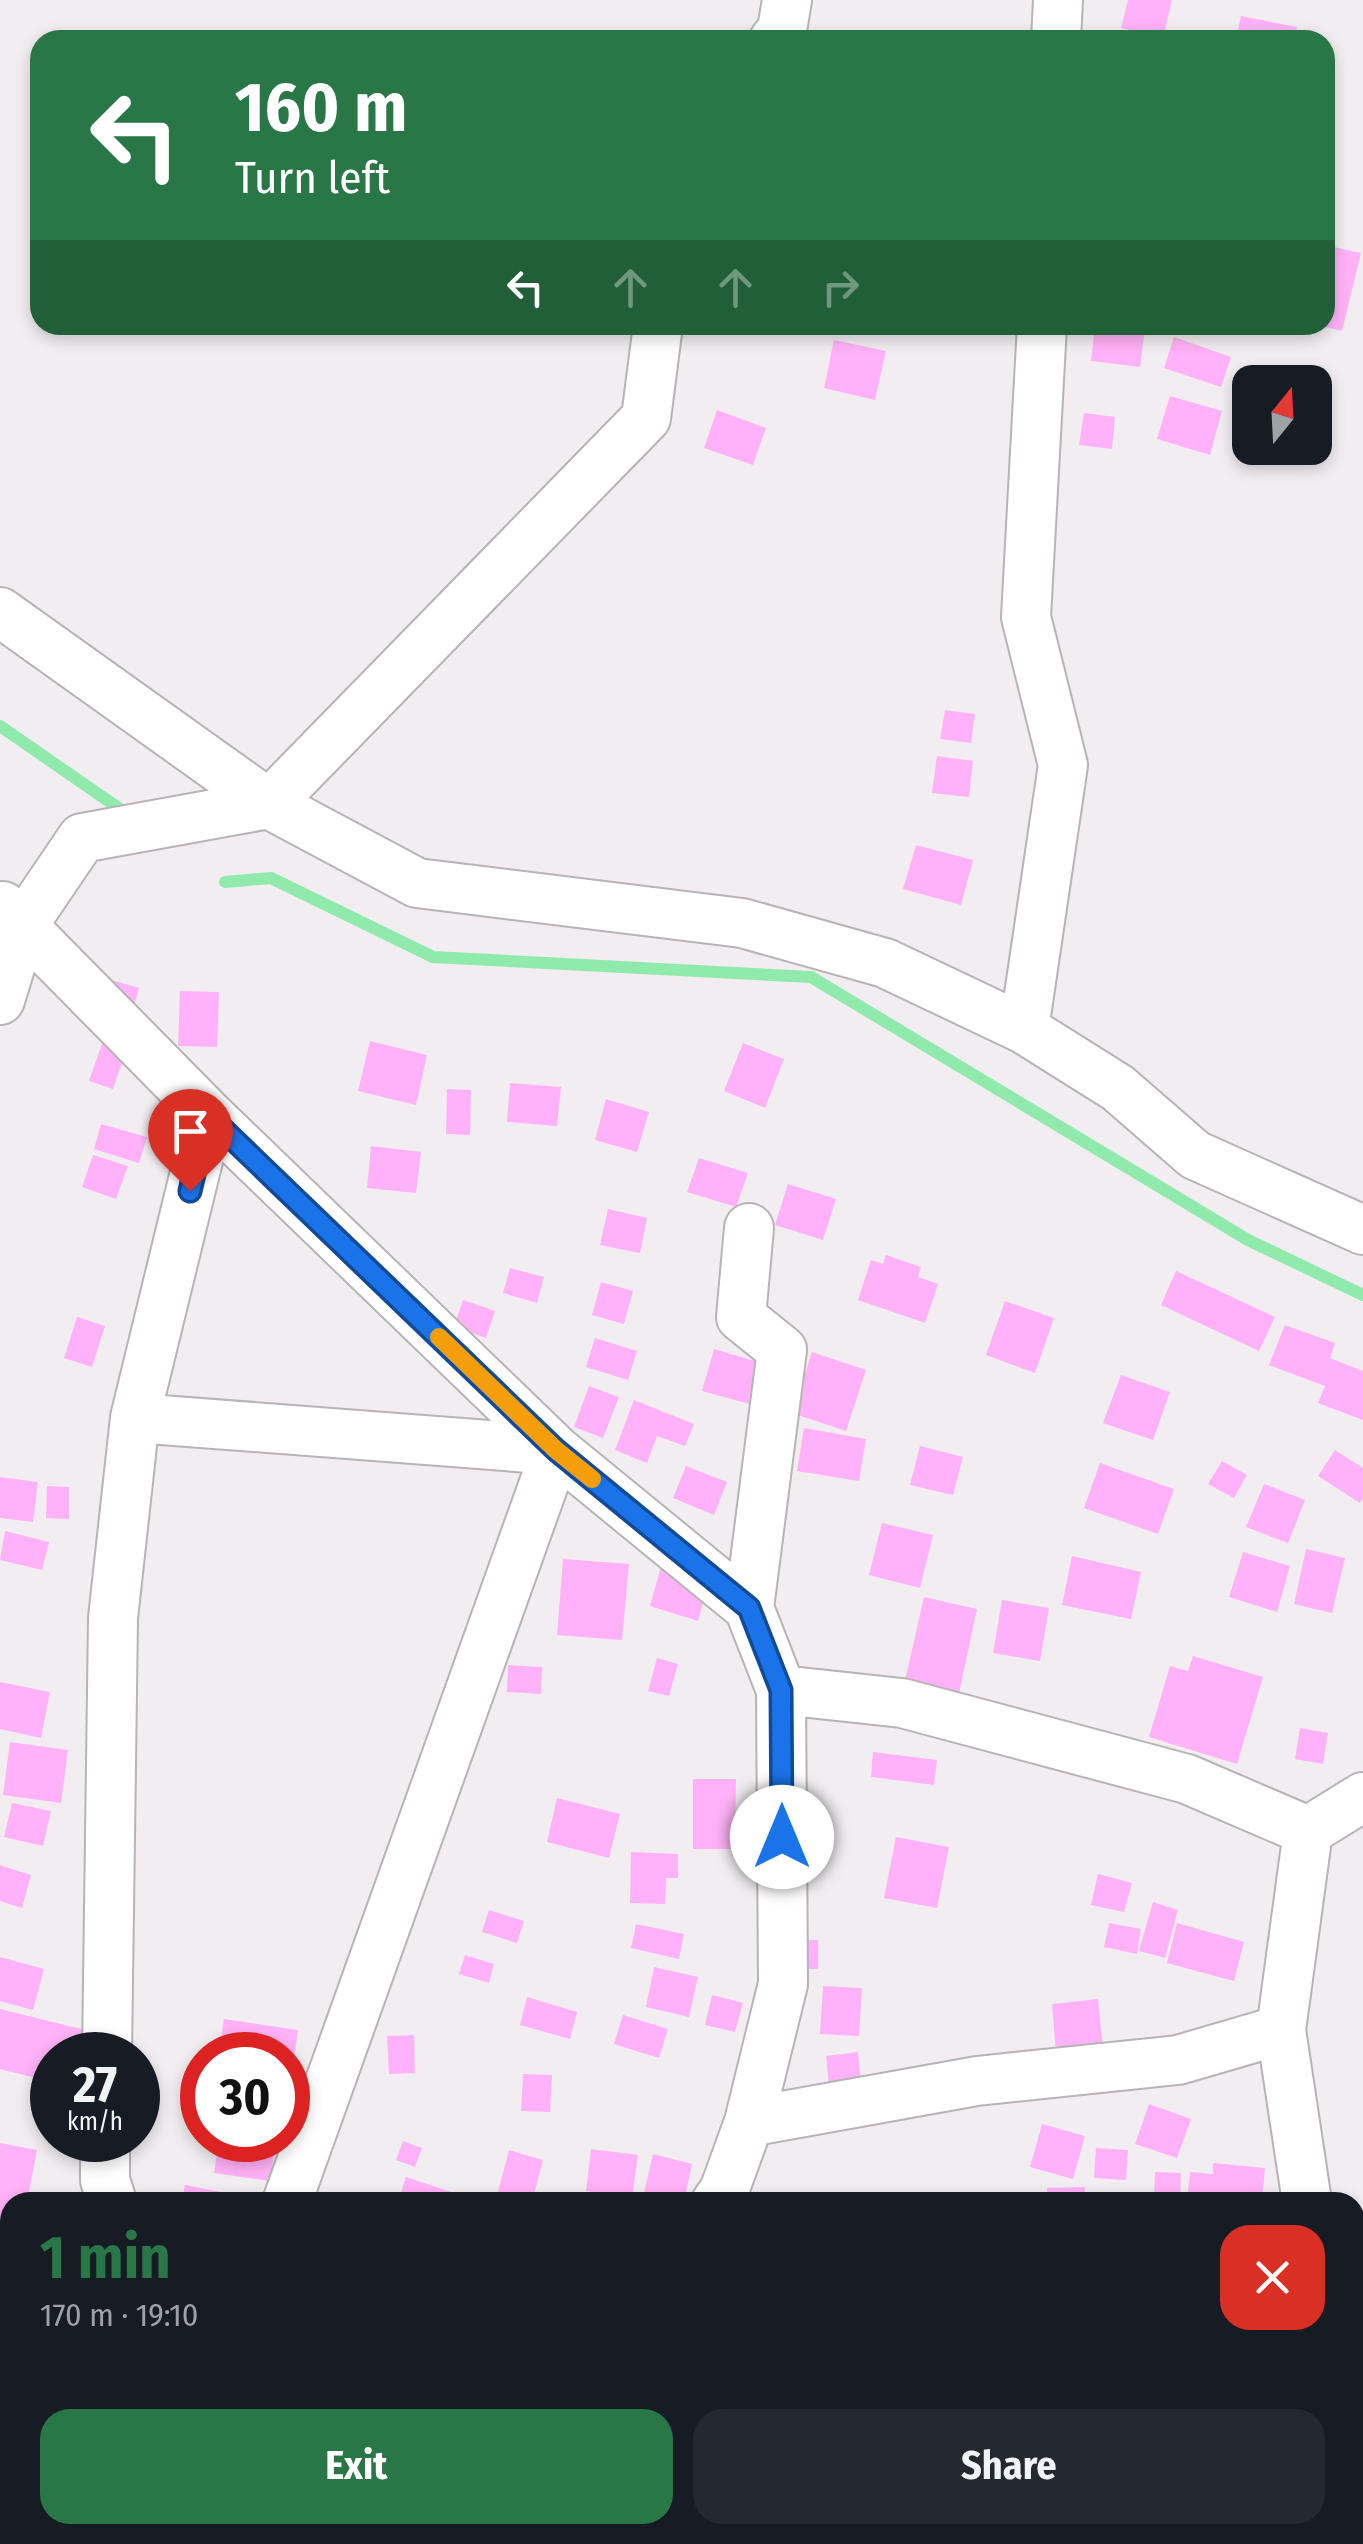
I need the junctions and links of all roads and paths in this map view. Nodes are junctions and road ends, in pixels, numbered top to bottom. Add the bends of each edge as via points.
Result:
1 (787, 0) edge
2 (1058, 0) edge
3 (782, 30) edge
4 (1056, 30) edge
5 (657, 335) edge
6 (1041, 335) edge
7 (0, 612) edge
8 (269, 804) junction
9 (11, 914) edge
10 (0, 1000) edge
11 (1024, 1029) junction
12 (208, 1115) junction
13 (748, 1228) dead end
14 (1363, 1230) edge
15 (135, 1418) junction
16 (556, 1450) junction
17 (749, 1608) junction
18 (781, 1690) junction
19 (1363, 1797) edge
20 (1308, 1831) junction
21 (1280, 2030) junction
22 (107, 2032) edge
23 (749, 2122) junction
24 (105, 2162) edge
25 (109, 2192) edge
26 (292, 2192) edge
27 (723, 2192) edge
28 (1304, 2192) edge

1 - 3 street
2 - 4 street
5 - 8 street via 646,418
6 - 11 street via 1026,618 1063,766
7 - 8 street
8 - 9 street via 82,838
8 - 11 street via 417,883 742,923 886,963
9 - 10 street
9 - 12 street
11 - 14 street via 1118,1088 1195,1155
12 - 15 street
12 - 16 street
13 - 17 street via 741,1317 782,1350
15 - 16 street
15 - 22 street via 114,1618
16 - 17 street
16 - 26 street
17 - 18 street
18 - 20 street via 902,1703 1188,1779
18 - 23 street via 783,1984
19 - 20 street
20 - 21 street
21 - 23 street via 1178,2060 977,2081
21 - 28 street
23 - 27 street
24 - 25 street

